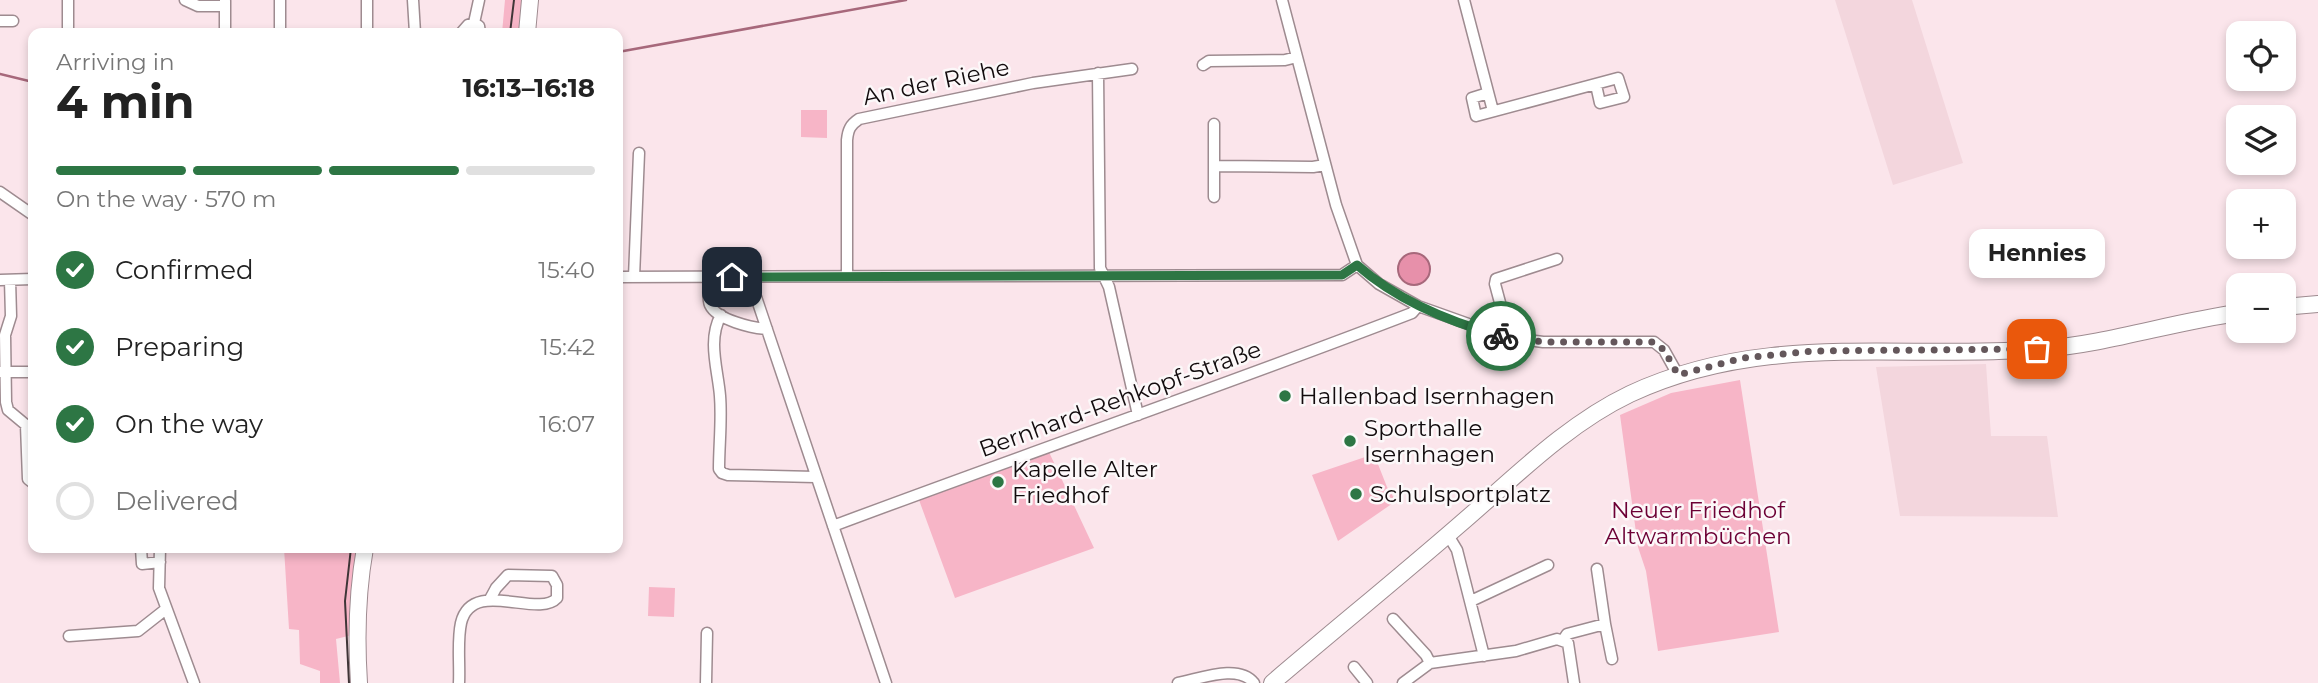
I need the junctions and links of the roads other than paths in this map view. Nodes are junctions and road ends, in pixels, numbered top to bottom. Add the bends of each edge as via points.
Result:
1 (68, 0) edge
2 (185, 0) edge
3 (279, 0) edge
4 (367, 0) edge
5 (413, 0) edge
6 (479, 0) edge
7 (530, 0) edge
8 (1282, 0) edge
9 (1464, 0) edge
10 (225, 3) edge
11 (0, 21) edge
12 (13, 21) dead end
13 (68, 28) edge
14 (225, 28) edge
15 (280, 28) edge
16 (367, 28) edge
17 (415, 28) edge
18 (470, 28) edge
19 (527, 28) edge
20 (1297, 57) junction
21 (1203, 65) dead end
22 (1132, 69) dead end
23 (1098, 74) junction
24 (1596, 85) dead end
25 (1488, 93) junction
26 (1493, 111) junction
27 (1214, 124) dead end
28 (639, 153) dead end
29 (1325, 165) junction
30 (1214, 166) junction
31 (0, 192) edge
32 (1214, 197) dead end
33 (28, 212) edge
34 (1557, 259) dead end
35 (1357, 265) junction
36 (847, 276) junction
37 (1104, 276) junction
38 (623, 277) edge
39 (634, 277) junction
40 (709, 277) junction
41 (753, 277) junction
42 (28, 279) edge
43 (5, 280) edge
44 (2318, 304) edge
45 (1418, 306) junction
46 (2296, 306) edge
47 (721, 315) junction
48 (2226, 315) edge
49 (767, 329) junction
50 (1505, 337) junction
51 (3, 372) edge
52 (28, 372) edge
53 (1678, 375) junction
54 (1138, 415) junction
55 (28, 424) edge
56 (815, 477) junction
57 (833, 526) junction
58 (1448, 535) junction
59 (141, 553) edge
60 (160, 553) edge
61 (364, 553) edge
62 (160, 562) junction
63 (1548, 565) dead end
64 (1597, 569) dead end
65 (490, 599) junction
66 (1471, 601) junction
67 (166, 609) junction
68 (1393, 619) dead end
69 (1605, 624) junction
70 (707, 633) dead end
71 (69, 636) dead end
72 (1563, 640) junction
73 (1485, 656) junction
74 (1612, 659) dead end
75 (1430, 663) junction
76 (1354, 667) dead end
77 (1227, 674) junction
78 (194, 683) edge
79 (359, 683) edge
80 (459, 683) edge
81 (706, 683) edge
82 (886, 683) edge
83 (1178, 683) edge
84 (1236, 683) edge
85 (1254, 683) edge
86 (1272, 683) edge
87 (1367, 683) edge
88 (1403, 683) edge
89 (1574, 683) edge

1 - 13 street
2 - 10 street via 198,6
3 - 15 street
4 - 16 street
5 - 17 street
6 - 18 street
7 - 19 main road
8 - 20 street
9 - 25 street
10 - 14 street
11 - 12 street
20 - 21 street
20 - 29 street
22 - 23 street, An der Riehe
23 - 36 street, An der Riehe via 1008,88 852,124 847,140
23 - 37 street via 1100,268
24 - 26 street
25 - 26 street
25 - 26 street via 1472,98 1476,116
27 - 30 street
28 - 39 street
29 - 30 street
29 - 35 street
30 - 32 street
31 - 33 street
34 - 50 street via 1496,279
35 - 37 street via 1342,275
35 - 45 street via 1378,284
36 - 37 street
36 - 41 street
37 - 54 street
38 - 39 street
39 - 40 street
40 - 41 street
40 - 47 street via 709,303
41 - 49 street
42 - 43 street
43 - 51 street via 11,316
44 - 46 main road
45 - 50 street
45 - 54 street, Bernhard-Rehkopf-Straße via 1412,313
47 - 49 street via 750,328
47 - 56 street via 715,330 719,468 728,475
48 - 53 main road via 2074,346 1814,351 1743,358
49 - 56 street
50 - 53 street via 1543,342 1654,342
51 - 52 street
51 - 55 street via 8,410
53 - 58 main road via 1629,395 1572,430
54 - 57 street, Bernhard-Rehkopf-Straße
56 - 57 street
57 - 82 street
58 - 66 street via 1457,550
58 - 86 main road
59 - 62 street via 142,564
60 - 62 street
61 - 79 main road via 356,641
62 - 67 street via 159,588
63 - 66 street
64 - 69 street
65 - 65 street via 551,603 557,598 557,585 552,576 508,575
65 - 80 street via 466,612 461,623
66 - 73 street
67 - 71 street via 138,631
67 - 78 street
68 - 75 street
69 - 72 street via 1567,634
69 - 74 street
70 - 81 street
72 - 73 street
72 - 89 street via 1568,643
73 - 75 street
75 - 88 street
76 - 87 street
77 - 83 street
77 - 84 street
77 - 85 street via 1247,676

